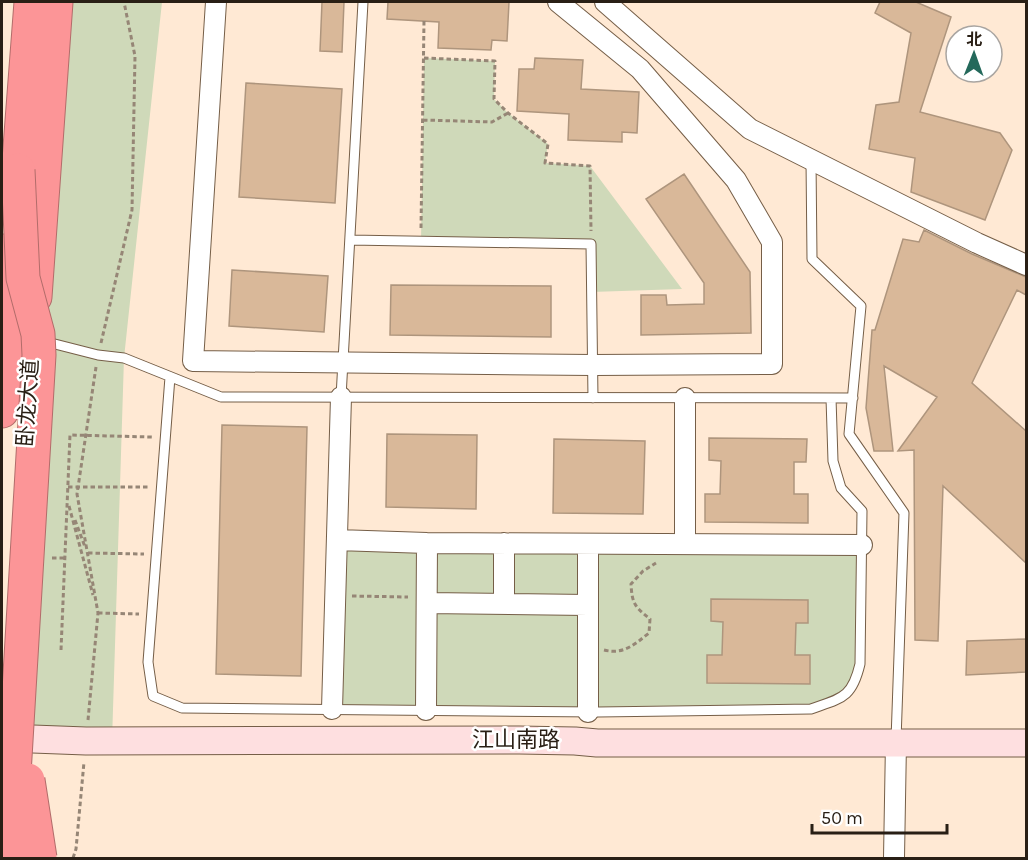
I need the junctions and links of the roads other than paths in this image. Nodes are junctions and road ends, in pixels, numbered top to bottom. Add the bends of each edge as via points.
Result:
1 (31, 2) edge
2 (56, 2) edge
3 (216, 2) edge
4 (363, 2) edge
5 (558, 2) edge
6 (605, 2) edge
7 (811, 160) junction
8 (18, 170) junction
9 (350, 240) junction
10 (1026, 265) edge
11 (32, 338) junction
12 (343, 364) junction
13 (593, 365) junction
14 (170, 377) junction
15 (340, 397) junction
16 (593, 398) junction
17 (686, 398) junction
18 (831, 398) junction
19 (852, 398) junction
20 (2, 411) edge
21 (336, 540) junction
22 (427, 543) junction
23 (504, 543) junction
24 (588, 544) junction
25 (685, 544) junction
26 (862, 545) junction
27 (427, 600) junction
28 (504, 604) junction
29 (588, 605) junction
30 (18, 705) junction
31 (332, 709) junction
32 (426, 710) junction
33 (588, 712) junction
34 (6, 738) junction
35 (896, 742) junction
36 (1026, 743) edge
37 (2, 805) edge
38 (9, 858) edge
39 (40, 858) edge
40 (894, 858) edge

1 - 8 highway
2 - 11 highway, 卧龙大道
3 - 12 street via 194,361
4 - 9 lane
5 - 13 street via 640,69 736,180 772,242 771,364
6 - 7 street via 750,129
7 - 10 street
7 - 19 lane via 812,259 861,306
8 - 20 highway, bridge
8 - 30 highway, bridge via 23,278 38,334 39,355
9 - 12 lane
9 - 13 lane via 591,244
11 - 14 lane via 124,358
11 - 34 highway, 卧龙大道
12 - 13 street
12 - 15 lane
13 - 16 lane
14 - 15 lane via 221,397
14 - 31 lane via 148,662 153,696 182,708
15 - 16 lane
15 - 21 street
16 - 17 lane
17 - 18 lane
17 - 25 street
18 - 19 lane
18 - 26 lane via 833,461 841,488 862,511
19 - 35 lane via 849,434 904,513
21 - 22 street
21 - 31 street
22 - 23 street
22 - 27 street
23 - 24 street
23 - 28 street
24 - 25 street
24 - 29 street
25 - 26 street
26 - 33 lane via 860,664 855,683 841,699 811,709
27 - 28 street
27 - 32 street
28 - 29 street
29 - 33 street
30 - 38 highway, bridge
30 - 39 highway, bridge
31 - 32 lane
32 - 33 lane
34 - 35 street, 江山南路
34 - 37 highway, 卧龙大道
35 - 36 street, 江山南路
35 - 40 street

